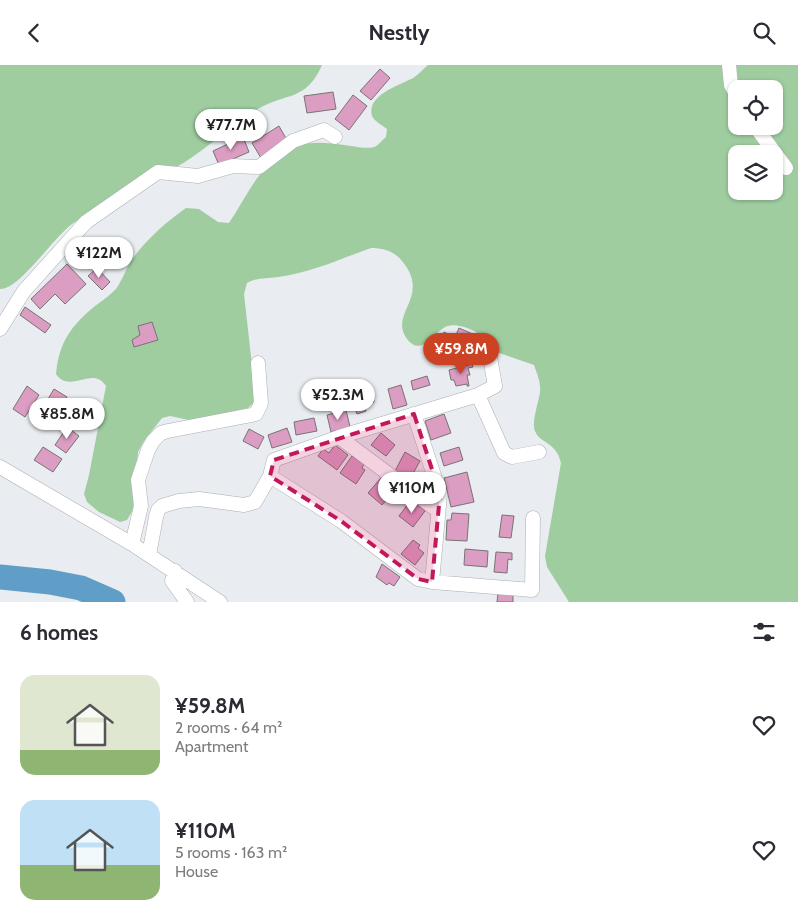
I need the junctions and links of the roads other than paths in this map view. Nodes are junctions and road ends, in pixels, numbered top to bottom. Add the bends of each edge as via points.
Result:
1 (729, 65) edge
2 (731, 80) edge
3 (762, 135) edge
4 (335, 137) dead end
5 (786, 168) dead end
6 (0, 329) edge
7 (490, 357) dead end
8 (258, 363) dead end
9 (478, 395) junction
10 (414, 414) junction
11 (339, 437) junction
12 (539, 452) dead end
13 (0, 467) edge
14 (270, 476) junction
15 (438, 511) junction
16 (533, 518) dead end
17 (132, 543) junction
18 (149, 555) junction
19 (175, 571) junction
20 (432, 583) junction
21 (211, 600) edge
22 (187, 602) edge

1 - 2 street
3 - 5 street
4 - 6 street via 324,130 293,141 260,167 233,166 198,176 158,172 86,222 24,291
7 - 9 street via 495,386
8 - 17 street via 261,403 256,414 161,433 153,441 138,480 141,506
9 - 10 street
9 - 12 street via 504,453 512,457
10 - 11 street
10 - 15 street via 440,494
11 - 14 street via 274,459
11 - 15 street
13 - 17 street
14 - 18 street via 255,502 244,505 199,499 162,506 156,517
14 - 20 street via 341,521 418,579
15 - 20 street
16 - 20 street via 532,590
17 - 18 street
18 - 19 street
19 - 21 street
19 - 22 street via 172,581

